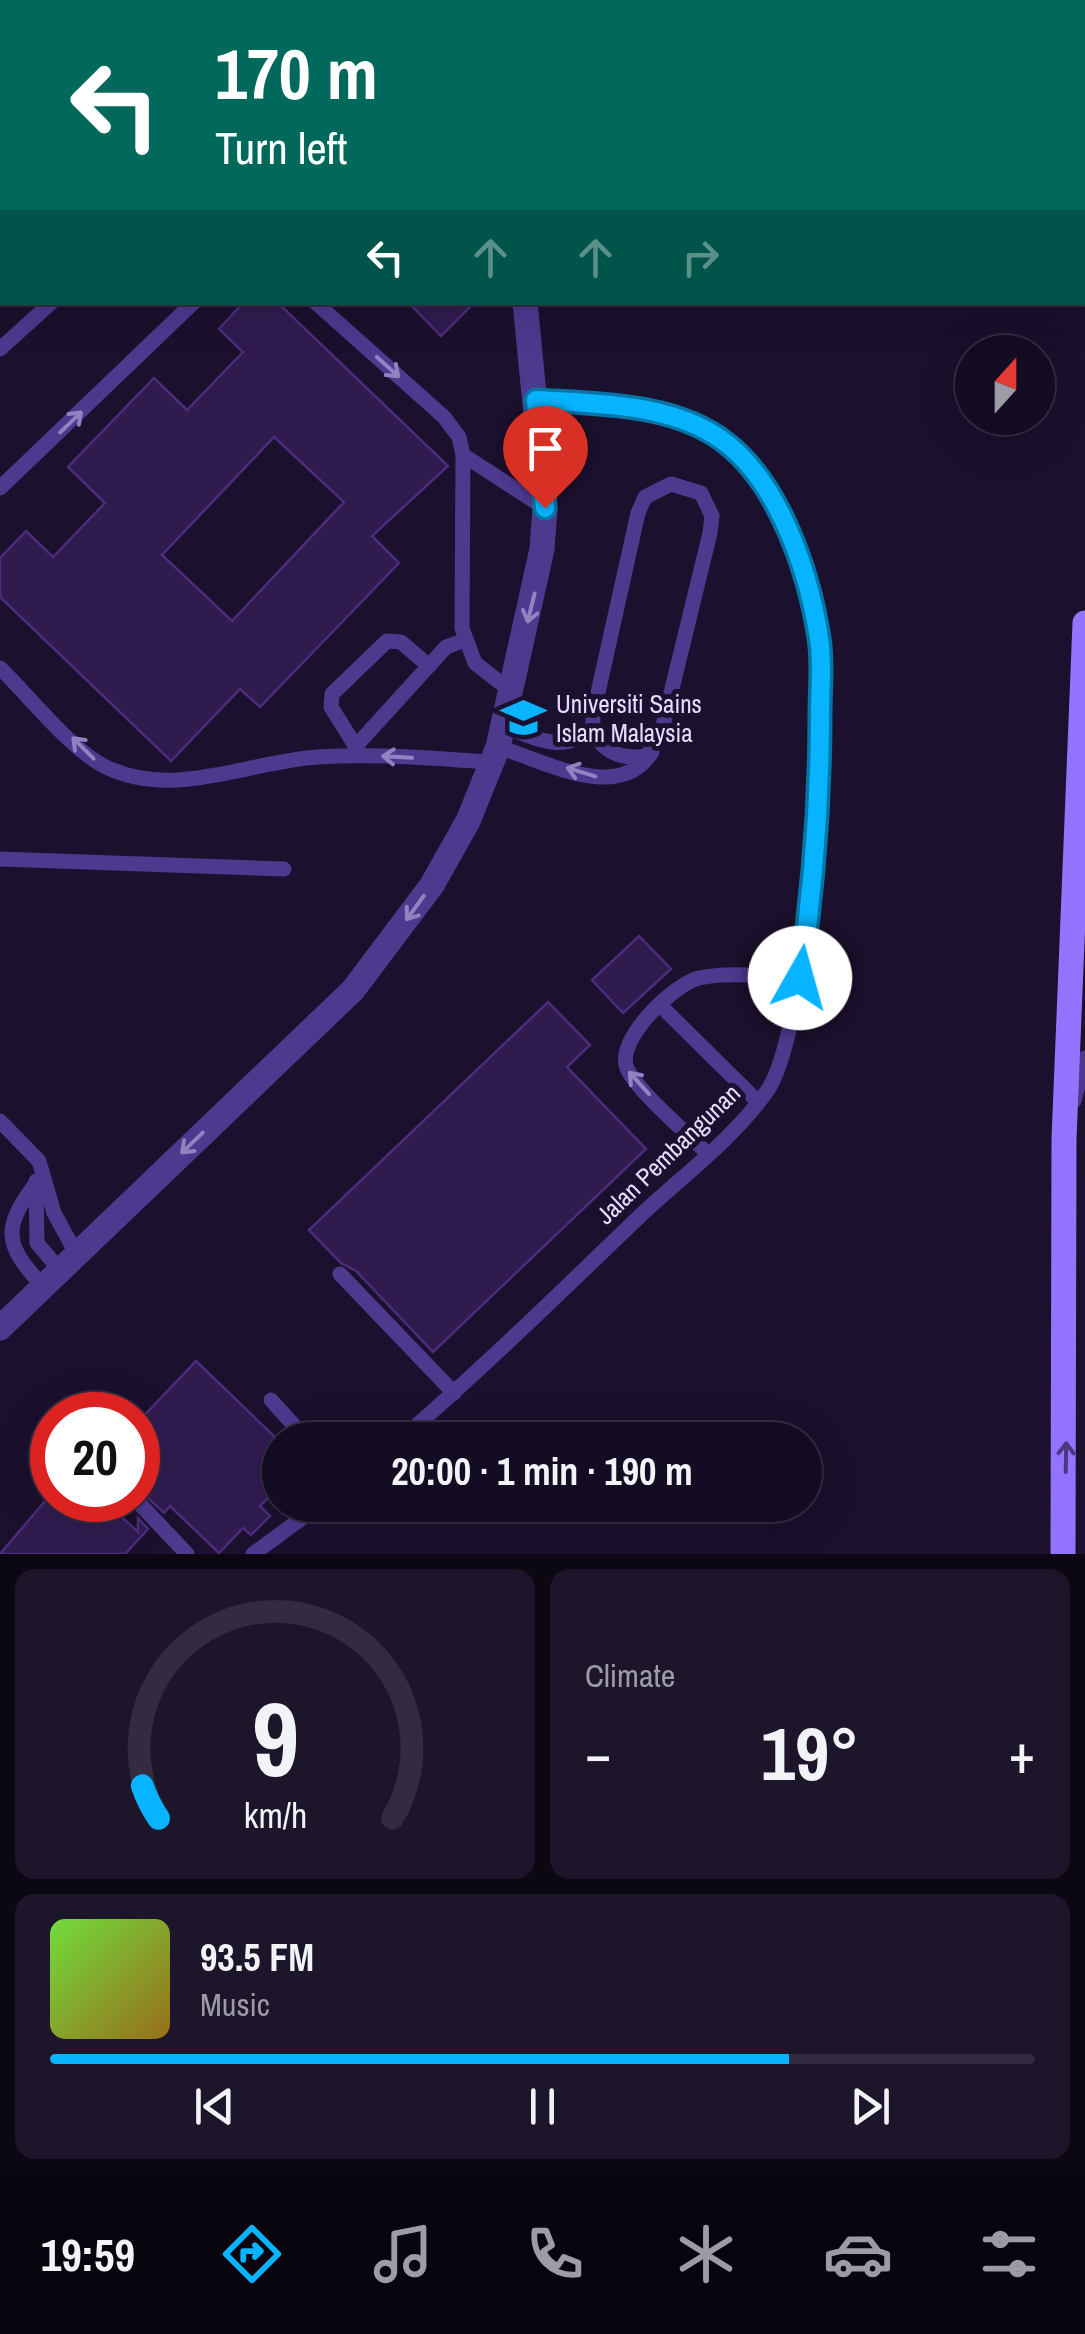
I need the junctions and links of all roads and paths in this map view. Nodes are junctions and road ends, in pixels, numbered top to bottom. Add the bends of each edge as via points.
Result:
1 (49, 305) edge
2 (191, 305) edge
3 (318, 305) edge
4 (525, 305) edge
5 (0, 349) edge
6 (536, 400) junction
7 (463, 455) junction
8 (0, 488) edge
9 (545, 508) junction
10 (1085, 622) edge
11 (466, 640) junction
12 (428, 666) junction
13 (0, 668) edge
14 (512, 691) junction
15 (592, 730) junction
16 (499, 745) junction
17 (654, 748) junction
18 (358, 751) junction
19 (1072, 847) junction
20 (0, 859) edge
21 (284, 870) dead end
22 (1085, 908) edge
23 (800, 978) junction
24 (660, 1005) junction
25 (1085, 1058) edge
26 (757, 1102) junction
27 (0, 1120) edge
28 (1064, 1139) junction
29 (707, 1154) junction
30 (38, 1160) junction
31 (36, 1183) junction
32 (59, 1269) junction
33 (340, 1274) dead end
34 (0, 1328) edge
35 (454, 1393) junction
36 (271, 1400) dead end
37 (291, 1422) edge
38 (421, 1422) edge
39 (154, 1522) edge
40 (297, 1522) edge
41 (177, 1550) edge
42 (253, 1554) edge
43 (1063, 1554) edge

1 - 5 lane
8 -> 2 lane
3 -> 7 lane via 444,417
4 - 6 street
6 - 9 street
6 - 23 lane, Jalan Pembangunan via 623,406 701,428 750,467 794,546 820,641 819,768
7 - 9 lane
7 - 11 lane
9 -> 14 street via 536,588
10 - 19 street
11 - 12 lane via 446,647
11 - 14 lane via 475,663
12 - 18 lane
12 - 18 lane via 401,642 387,641 332,694 331,707
18 -> 13 lane via 218,778 124,774 95,760
14 - 16 street
15 - 16 lane via 560,745
15 - 17 lane via 618,754 633,758
15 - 17 lane via 638,514 657,489 685,485 708,504 710,533
17 -> 16 lane via 643,766 600,778
16 -> 18 lane
16 -> 32 street via 432,885 353,990
19 - 22 lane
19 - 28 street
20 - 21 lane
23 - 24 lane via 702,977
23 - 26 lane, Jalan Pembangunan via 776,1072
24 - 26 lane
29 -> 24 lane via 626,1067 632,1034
25 - 28 lane
26 - 29 lane, Jalan Pembangunan
27 - 30 lane
43 -> 28 street
29 - 35 lane, Jalan Pembangunan
30 - 31 lane
30 - 32 lane via 54,1213
31 - 32 lane via 38,1243
31 - 32 lane via 16,1210 12,1244 18,1260
32 - 34 street
33 - 35 lane
35 - 38 lane, Jalan Pembangunan
36 - 37 lane
39 - 41 lane
40 - 42 lane

